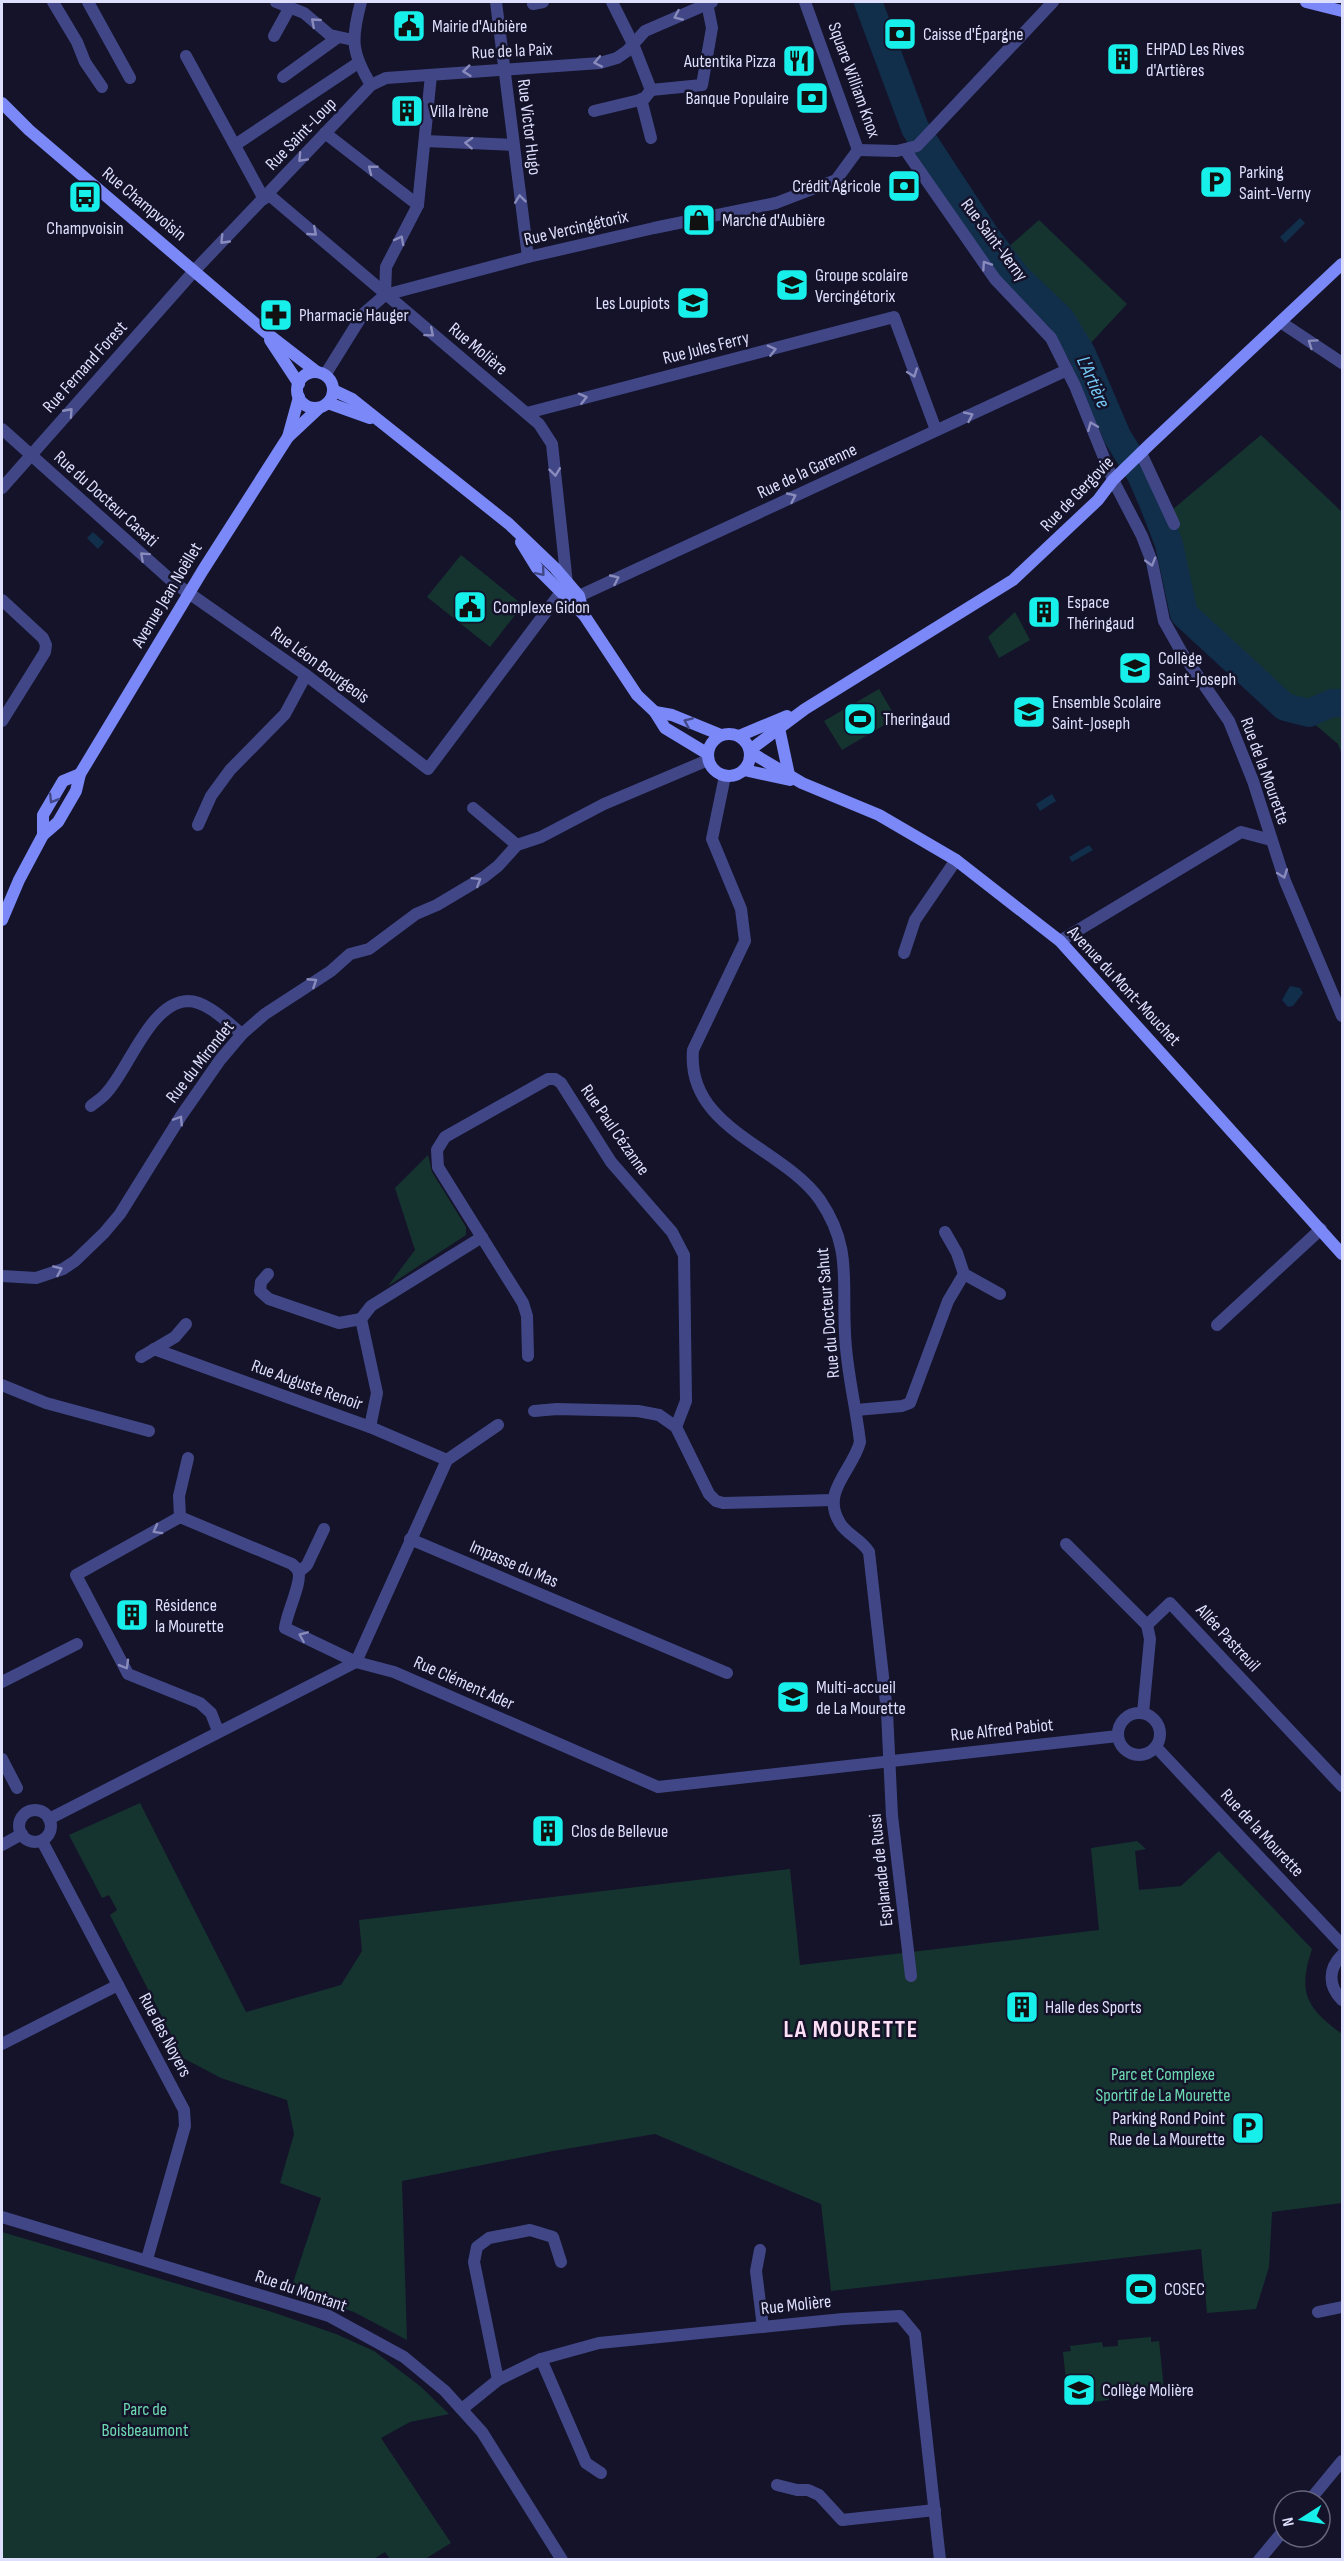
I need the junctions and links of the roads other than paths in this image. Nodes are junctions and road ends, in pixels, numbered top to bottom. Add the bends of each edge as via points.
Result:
1 (52, 2) edge
2 (88, 2) edge
3 (276, 2) edge
4 (361, 2) edge
5 (496, 2) edge
6 (612, 2) edge
7 (709, 2) edge
8 (806, 2) edge
9 (1053, 2) edge
10 (1306, 2) edge
11 (290, 7) junction
12 (1342, 11) edge
13 (274, 36) dead end
14 (337, 38) junction
15 (353, 40) junction
16 (633, 44) junction
17 (186, 56) dead end
18 (358, 63) junction
19 (504, 71) junction
20 (431, 75) junction
21 (283, 77) dead end
22 (130, 78) dead end
23 (371, 85) junction
24 (102, 87) dead end
25 (651, 90) junction
26 (641, 99) junction
27 (2, 103) edge
28 (594, 111) dead end
29 (326, 133) junction
30 (651, 138) dead end
31 (425, 141) junction
32 (234, 145) junction
33 (513, 145) junction
34 (912, 148) junction
35 (858, 150) junction
36 (266, 196) junction
37 (418, 205) junction
38 (528, 257) junction
39 (1342, 264) edge
40 (195, 270) junction
41 (385, 295) junction
42 (1282, 322) junction
43 (264, 331) junction
44 (1342, 363) edge
45 (1067, 370) junction
46 (321, 374) junction
47 (299, 384) junction
48 (333, 390) junction
49 (299, 397) junction
50 (323, 406) junction
51 (527, 413) junction
52 (382, 422) junction
53 (2, 429) edge
54 (936, 430) junction
55 (288, 436) junction
56 (1141, 453) junction
57 (30, 456) junction
58 (1113, 480) junction
59 (2, 488) edge
60 (1174, 524) dead end
61 (564, 589) junction
62 (189, 594) junction
63 (579, 596) junction
64 (2, 600) edge
65 (584, 615) junction
66 (306, 675) junction
67 (805, 709) junction
68 (655, 712) junction
69 (2, 721) edge
70 (779, 728) junction
71 (721, 735) junction
72 (739, 736) junction
73 (750, 751) junction
74 (708, 757) junction
75 (744, 770) junction
76 (789, 775) junction
77 (726, 776) junction
78 (802, 783) junction
79 (473, 808) dead end
80 (198, 825) dead end
81 (1271, 840) junction
82 (517, 845) junction
83 (956, 860) junction
84 (2, 920) edge
85 (1060, 941) junction
86 (903, 953) dead end
87 (1342, 1016) edge
88 (242, 1034) junction
89 (91, 1106) dead end
90 (1321, 1229) junction
91 (945, 1232) dead end
92 (482, 1237) junction
93 (1342, 1254) edge
94 (268, 1274) dead end
95 (964, 1274) junction
96 (2, 1276) edge
97 (1000, 1294) dead end
98 (361, 1319) junction
99 (186, 1324) dead end
100 (1217, 1325) dead end
101 (154, 1348) junction
102 (141, 1356) dead end
103 (528, 1356) dead end
104 (2, 1385) edge
105 (856, 1410) junction
106 (534, 1411) dead end
107 (498, 1425) dead end
108 (369, 1427) junction
109 (676, 1427) junction
110 (149, 1431) dead end
111 (188, 1458) dead end
112 (447, 1460) junction
113 (833, 1500) junction
114 (180, 1517) junction
115 (324, 1529) dead end
116 (410, 1539) junction
117 (1066, 1544) dead end
118 (299, 1572) junction
119 (1147, 1625) junction
120 (77, 1644) dead end
121 (356, 1662) junction
122 (727, 1673) dead end
123 (2, 1682) edge
124 (1143, 1713) junction
125 (218, 1731) junction
126 (1118, 1736) junction
127 (1156, 1747) junction
128 (2, 1759) edge
129 (891, 1761) junction
130 (1342, 1785) edge
131 (17, 1788) dead end
132 (49, 1819) junction
133 (21, 1834) junction
134 (42, 1841) junction
135 (2, 1845) edge
136 (1342, 1944) edge
137 (1342, 1955) edge
138 (911, 1976) dead end
139 (118, 1985) junction
140 (1342, 2000) edge
141 (2, 2044) edge
142 (2, 2217) edge
143 (760, 2250) dead end
144 (147, 2259) junction
145 (561, 2262) dead end
146 (1342, 2307) edge
147 (1318, 2312) dead end
148 (763, 2326) junction
149 (541, 2359) junction
150 (498, 2380) junction
151 (462, 2409) junction
152 (1342, 2462) edge
153 (601, 2473) dead end
154 (777, 2486) dead end
155 (1319, 2489) edge
156 (935, 2510) junction
157 (1272, 2544) edge
158 (562, 2559) edge
159 (940, 2559) edge
160 (1259, 2559) edge

1 - 24 street
2 - 22 street
3 - 11 street
4 - 15 street
5 - 19 street, Rue Victor Hugo
6 - 16 street
7 -> 16 street, Rue de la Paix via 645,31
7 - 25 street via 712,28 702,85
8 - 35 street, Square William Knox
9 - 34 street
10 - 12 main road
11 - 13 street
14 -> 11 street
14 - 15 street
14 - 21 street
15 - 18 street
16 -> 19 street, Rue de la Paix via 617,58 600,63
16 - 25 street
17 - 32 street, Rue Molière
18 - 23 street
18 - 32 street
19 -> 20 street, Rue de la Paix
19 - 33 street, Rue Victor Hugo
20 - 23 street, Rue de la Paix via 386,78
20 - 31 street
23 - 29 street, Rue Saint-Loup
25 - 26 street
26 - 28 street
26 - 30 street
27 - 40 main road, Rue Champvoisin
29 -> 36 street, Rue Saint-Loup
37 -> 29 street
33 -> 31 street
31 - 37 street
32 - 36 street, Rue Molière
38 -> 33 street, Rue Victor Hugo
34 - 35 street, Square William Knox
45 -> 34 street, Rue Saint-Verny via 1051,338 995,279
35 - 38 street, Rue Vercingétorix via 836,180 776,204
36 -> 40 street, Rue Saint-Loup
36 -> 41 street, Rue Molière
41 -> 37 street via 386,267
38 - 41 street, Rue Vercingétorix
39 - 42 main road, Rue de Gergovie
40 - 43 main road, Rue Champvoisin
57 -> 40 street, Rue Fernand Forest
41 - 46 street, Rue Vercingétorix via 363,314
41 -> 51 street, Rue Molière
44 -> 42 street
42 - 56 main road, Rue de Gergovie
43 - 46 main road, Rue Champvoisin
43 - 47 main road, Rue Champvoisin
54 -> 45 street, Rue de la Garenne
58 -> 45 street, Rue Saint-Verny
46 - 47 main road via 309,373
46 - 48 main road via 329,379
47 - 49 main road
48 - 50 main road
48 - 52 main road
49 - 50 main road via 311,408
49 - 55 main road, Avenue Jean Noëllet
50 - 52 main road
50 - 55 main road, Avenue Jean Noëllet
51 -> 54 street, Rue Jules Ferry via 894,318
51 -> 61 street, Rue Molière via 552,444
52 - 61 main road via 509,524 537,568
53 - 57 street, Rue du Docteur Casati
63 -> 54 street, Rue de la Garenne
55 - 62 main road, Avenue Jean Noëllet
56 - 58 main road, Rue de Gergovie
56 - 60 street
57 - 59 street, Rue Fernand Forest
62 -> 57 street, Rue du Docteur Casati
58 - 67 main road, Rue de Gergovie via 1075,523 1013,580
58 -> 81 street, Rue de la Mourette via 1149,553 1164,621 1229,721
61 - 63 street
61 - 65 main road
61 - 66 street, Rue Léon Bourgeois via 428,769
62 - 66 street, Rue Léon Bourgeois
62 - 84 main road, Avenue Jean Noëllet via 80,774 76,791 58,822 43,835
63 - 65 main road
64 - 69 street via 46,645
65 - 68 main road via 637,695
66 - 80 street via 285,714 230,770 211,796
67 - 70 main road, Rue de Gergovie
67 - 72 main road, Rue de Gergovie
71 -> 68 main road
68 - 74 main road via 665,728
70 - 73 main road, Rue de Gergovie
70 - 76 main road
71 - 72 main road
71 - 74 main road via 711,742
72 - 73 main road
73 - 75 main road
73 - 76 main road, Avenue du Mont-Mouchet
74 - 77 main road via 714,771
74 - 82 street, Rue du Mirondet via 542,837
75 - 77 main road
75 - 78 main road, Avenue du Mont-Mouchet
76 - 78 main road, Avenue du Mont-Mouchet
77 - 105 street, Rue du Docteur Sahut via 712,839 741,909 745,942 693,1050 691,1067 697,1088 715,1111 745,1140 800,1178 819,1199 838,1233 845,1282 844,1333
78 - 83 main road, Avenue du Mont-Mouchet via 879,815
79 - 82 street
81 - 85 street via 1240,832
81 -> 87 street, Rue de la Mourette
88 -> 82 street, Rue du Mirondet via 350,954 369,949 416,914 484,877
83 - 85 main road, Avenue du Mont-Mouchet
83 - 86 street via 915,920
85 - 90 main road, Avenue du Mont-Mouchet
88 - 89 street via 208,1008 189,1001 170,1005 156,1017 108,1091
96 -> 88 street, Rue du Mirondet via 36,1278 63,1269 104,1233 181,1116
90 - 93 main road, Avenue du Mont-Mouchet
90 - 100 street
91 - 95 street
92 - 98 street via 371,1306
92 - 103 street, Rue Paul Cézanne via 523,1303
92 - 109 street, Rue Paul Cézanne via 438,1167 437,1149 446,1137 548,1079 555,1079 611,1162 672,1232 684,1255 686,1401
94 - 98 street via 260,1291 269,1299 339,1323
95 - 97 street
95 - 105 street via 948,1301 910,1403
98 - 108 street via 377,1393
99 - 101 street via 175,1337
101 - 102 street
101 - 108 street, Rue Auguste Renoir
104 - 110 street via 46,1403
105 - 113 street, Rue du Docteur Sahut via 860,1442
106 - 109 street via 638,1411 659,1414
107 - 112 street
108 - 112 street, Rue Auguste Renoir
109 - 113 street via 716,1501
111 - 114 street via 179,1496
112 - 116 street
113 - 129 street, Esplanade de Russi via 840,1524 869,1552
114 - 118 street via 292,1564
114 -> 125 street via 76,1575 128,1674 200,1703 211,1713
115 - 118 street via 307,1565
116 - 121 street
116 - 122 street, Impasse du Mas
117 - 119 street
121 -> 118 street, Rue Clément Ader via 285,1628
119 - 124 street via 1150,1639
119 - 130 street, Allée Pastreuil via 1170,1603
120 - 123 street
121 - 125 street
121 - 129 street, Rue Clément Ader via 394,1672 658,1787
124 - 126 street via 1124,1718
124 - 127 street via 1159,1727
125 - 132 street
126 - 127 street via 1123,1749 1134,1755 1146,1754
126 - 129 street, Rue Alfred Pabiot
127 - 136 street, Rue de la Mourette
128 - 131 street
129 - 138 street, Esplanade de Russi via 892,1816
132 - 133 street via 38,1811 30,1812 21,1821
132 - 134 street via 50,1831
133 - 134 street via 29,1841
133 - 135 street
134 - 139 street, Rue des Noyers
137 - 140 street via 1331,1978
139 - 141 street
139 - 144 street, Rue des Noyers via 185,2117
142 - 144 street, Rue du Montant
143 - 148 street via 756,2271
144 - 151 street, Rue du Montant via 329,2316 404,2357
145 - 150 street via 553,2237 530,2230 489,2238 477,2247 474,2262
146 - 147 street
148 - 149 street, Rue Molière via 599,2343
148 - 156 street, Rue Molière via 884,2315 900,2316 908,2323 915,2334
149 - 150 street, Rue Molière
149 - 153 street via 586,2463
150 - 151 street, Rue Molière
151 - 158 street, Rue du Montant via 482,2432
152 - 155 street
154 - 156 street via 819,2495 842,2520
156 - 159 street, Rue Molière
157 - 160 street

